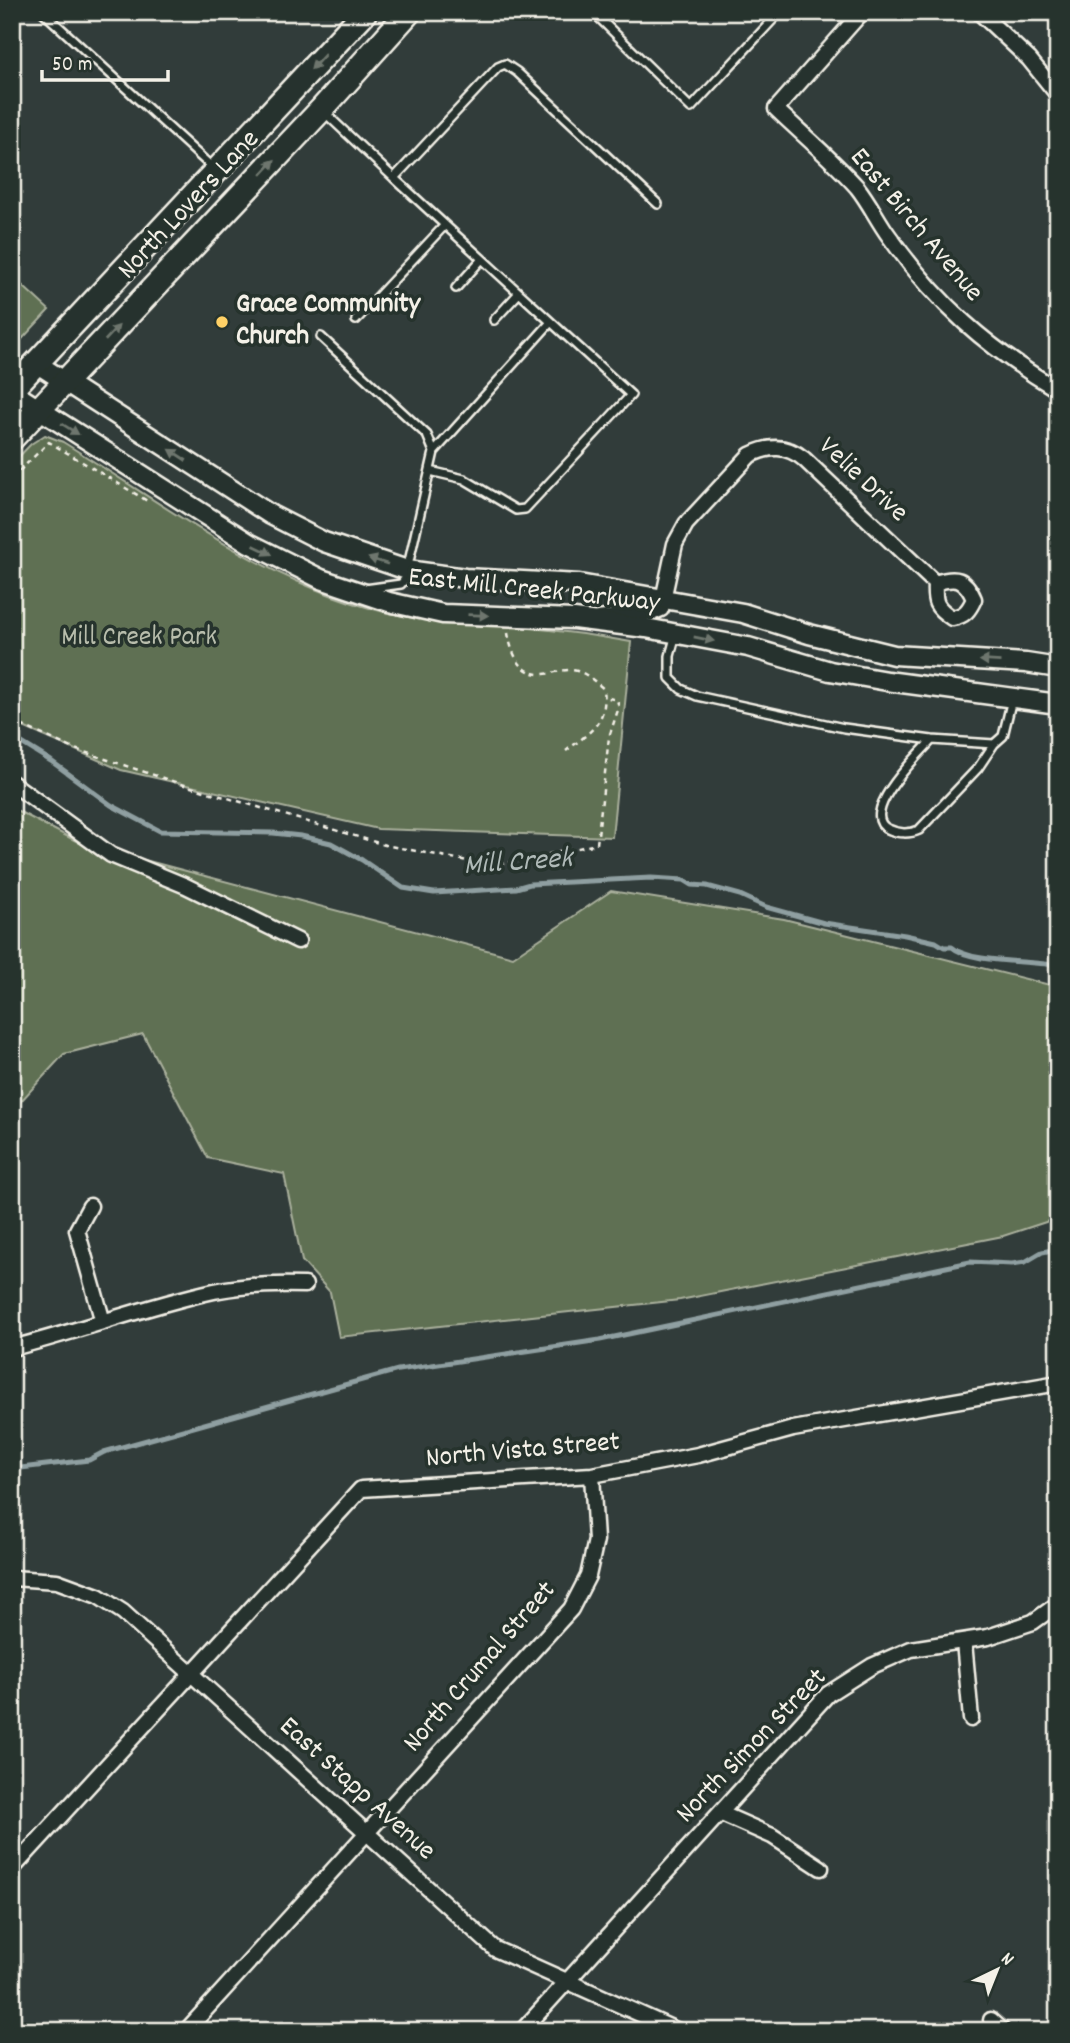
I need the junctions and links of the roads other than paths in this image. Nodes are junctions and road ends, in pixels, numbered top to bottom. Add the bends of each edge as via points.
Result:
1 (43, 12) edge
2 (365, 12) edge
3 (409, 12) edge
4 (593, 12) edge
5 (780, 12) edge
6 (862, 12) edge
7 (979, 12) edge
8 (1058, 95) edge
9 (321, 110) junction
10 (218, 172) junction
11 (394, 178) junction
12 (658, 204) dead end
13 (445, 225) junction
14 (482, 259) junction
15 (456, 288) dead end
16 (519, 293) junction
17 (356, 320) dead end
18 (494, 320) dead end
19 (551, 322) junction
20 (321, 337) dead end
21 (36, 363) junction
22 (65, 383) junction
23 (1058, 390) edge
24 (12, 391) edge
25 (39, 409) junction
26 (12, 438) edge
27 (434, 452) junction
28 (430, 471) junction
29 (407, 570) junction
30 (935, 583) dead end
31 (359, 590) junction
32 (664, 600) junction
33 (587, 621) junction
34 (676, 634) junction
35 (1058, 668) edge
36 (1012, 696) junction
37 (1058, 704) edge
38 (932, 740) junction
39 (993, 744) junction
40 (12, 783) edge
41 (298, 941) dead end
42 (90, 1206) dead end
43 (305, 1285) dead end
44 (103, 1322) junction
45 (12, 1348) edge
46 (1058, 1383) edge
47 (592, 1475) junction
48 (12, 1578) edge
49 (1058, 1604) edge
50 (964, 1642) junction
51 (191, 1672) junction
52 (971, 1719) dead end
53 (722, 1814) junction
54 (367, 1833) junction
55 (15, 1861) edge
56 (821, 1868) dead end
57 (566, 1980) junction
58 (991, 2020) dead end
59 (186, 2031) edge
60 (522, 2031) edge
61 (678, 2031) edge
62 (1003, 2031) edge

1 - 10 lane
2 -> 10 main road, North Lovers Lane
3 - 9 main road, North Lovers Lane
4 - 5 lane via 691,108
6 - 23 street, East Birch Avenue via 776,109 858,188 935,294 979,337
7 - 8 street via 1029,59
9 - 11 lane
22 -> 9 main road, North Lovers Lane
10 - 21 main road, North Lovers Lane
11 - 12 lane via 505,64
11 - 13 lane
13 - 14 lane
13 - 17 lane
14 - 15 lane
14 - 16 lane
16 - 18 lane
16 - 19 lane
19 - 27 lane
19 - 28 lane via 631,395 526,509 516,510 464,479
20 - 27 lane via 427,435
21 - 22 street, East Mill Creek Parkway
21 - 24 main road, North Lovers Lane
22 - 25 main road, North Lovers Lane
29 -> 22 street, East Mill Creek Parkway via 324,542 271,515
24 - 25 street, East Mill Creek Parkway
25 - 26 main road, North Lovers Lane
25 -> 31 street, East Mill Creek Parkway via 249,543 321,579
27 - 28 lane
28 - 29 lane
29 - 31 lane via 401,584
29 - 32 street, East Mill Creek Parkway via 579,584
30 - 32 street, Velie Drive via 804,459 781,447 750,455 687,524 675,544
31 -> 33 street, East Mill Creek Parkway via 443,614
32 - 33 street via 659,611
35 -> 32 street, East Mill Creek Parkway via 894,655 743,613
33 - 34 street, East Mill Creek Parkway
34 -> 36 street, East Mill Creek Parkway via 748,647 830,671
34 - 38 lane via 670,678 697,696 844,728
36 - 37 street, East Mill Creek Parkway
36 - 39 lane via 1003,736
38 - 39 lane
38 - 39 lane via 884,797 879,817 889,830 910,834 919,830 978,768
40 - 41 street via 111,855
42 - 44 street via 76,1230
43 - 44 street via 215,1291
44 - 45 street
46 - 47 street, North Vista Street via 793,1429 698,1455
47 - 51 street, North Vista Street via 361,1489
47 - 54 street, North Crumal Street via 596,1540 588,1576 571,1609
48 - 51 street, East Stapp Avenue via 57,1581 98,1596
49 - 50 street, North Simon Street via 1033,1622
50 - 52 street
50 - 53 street, North Simon Street via 911,1649 828,1694
51 - 54 street, East Stapp Avenue
51 - 55 street, North Vista Street
53 - 56 street via 772,1836
53 - 57 street, North Simon Street
54 - 57 street, East Stapp Avenue via 495,1949
54 - 59 street, North Crumal Street
57 - 60 street, North Simon Street
57 - 61 street, East Stapp Avenue
58 - 62 street

